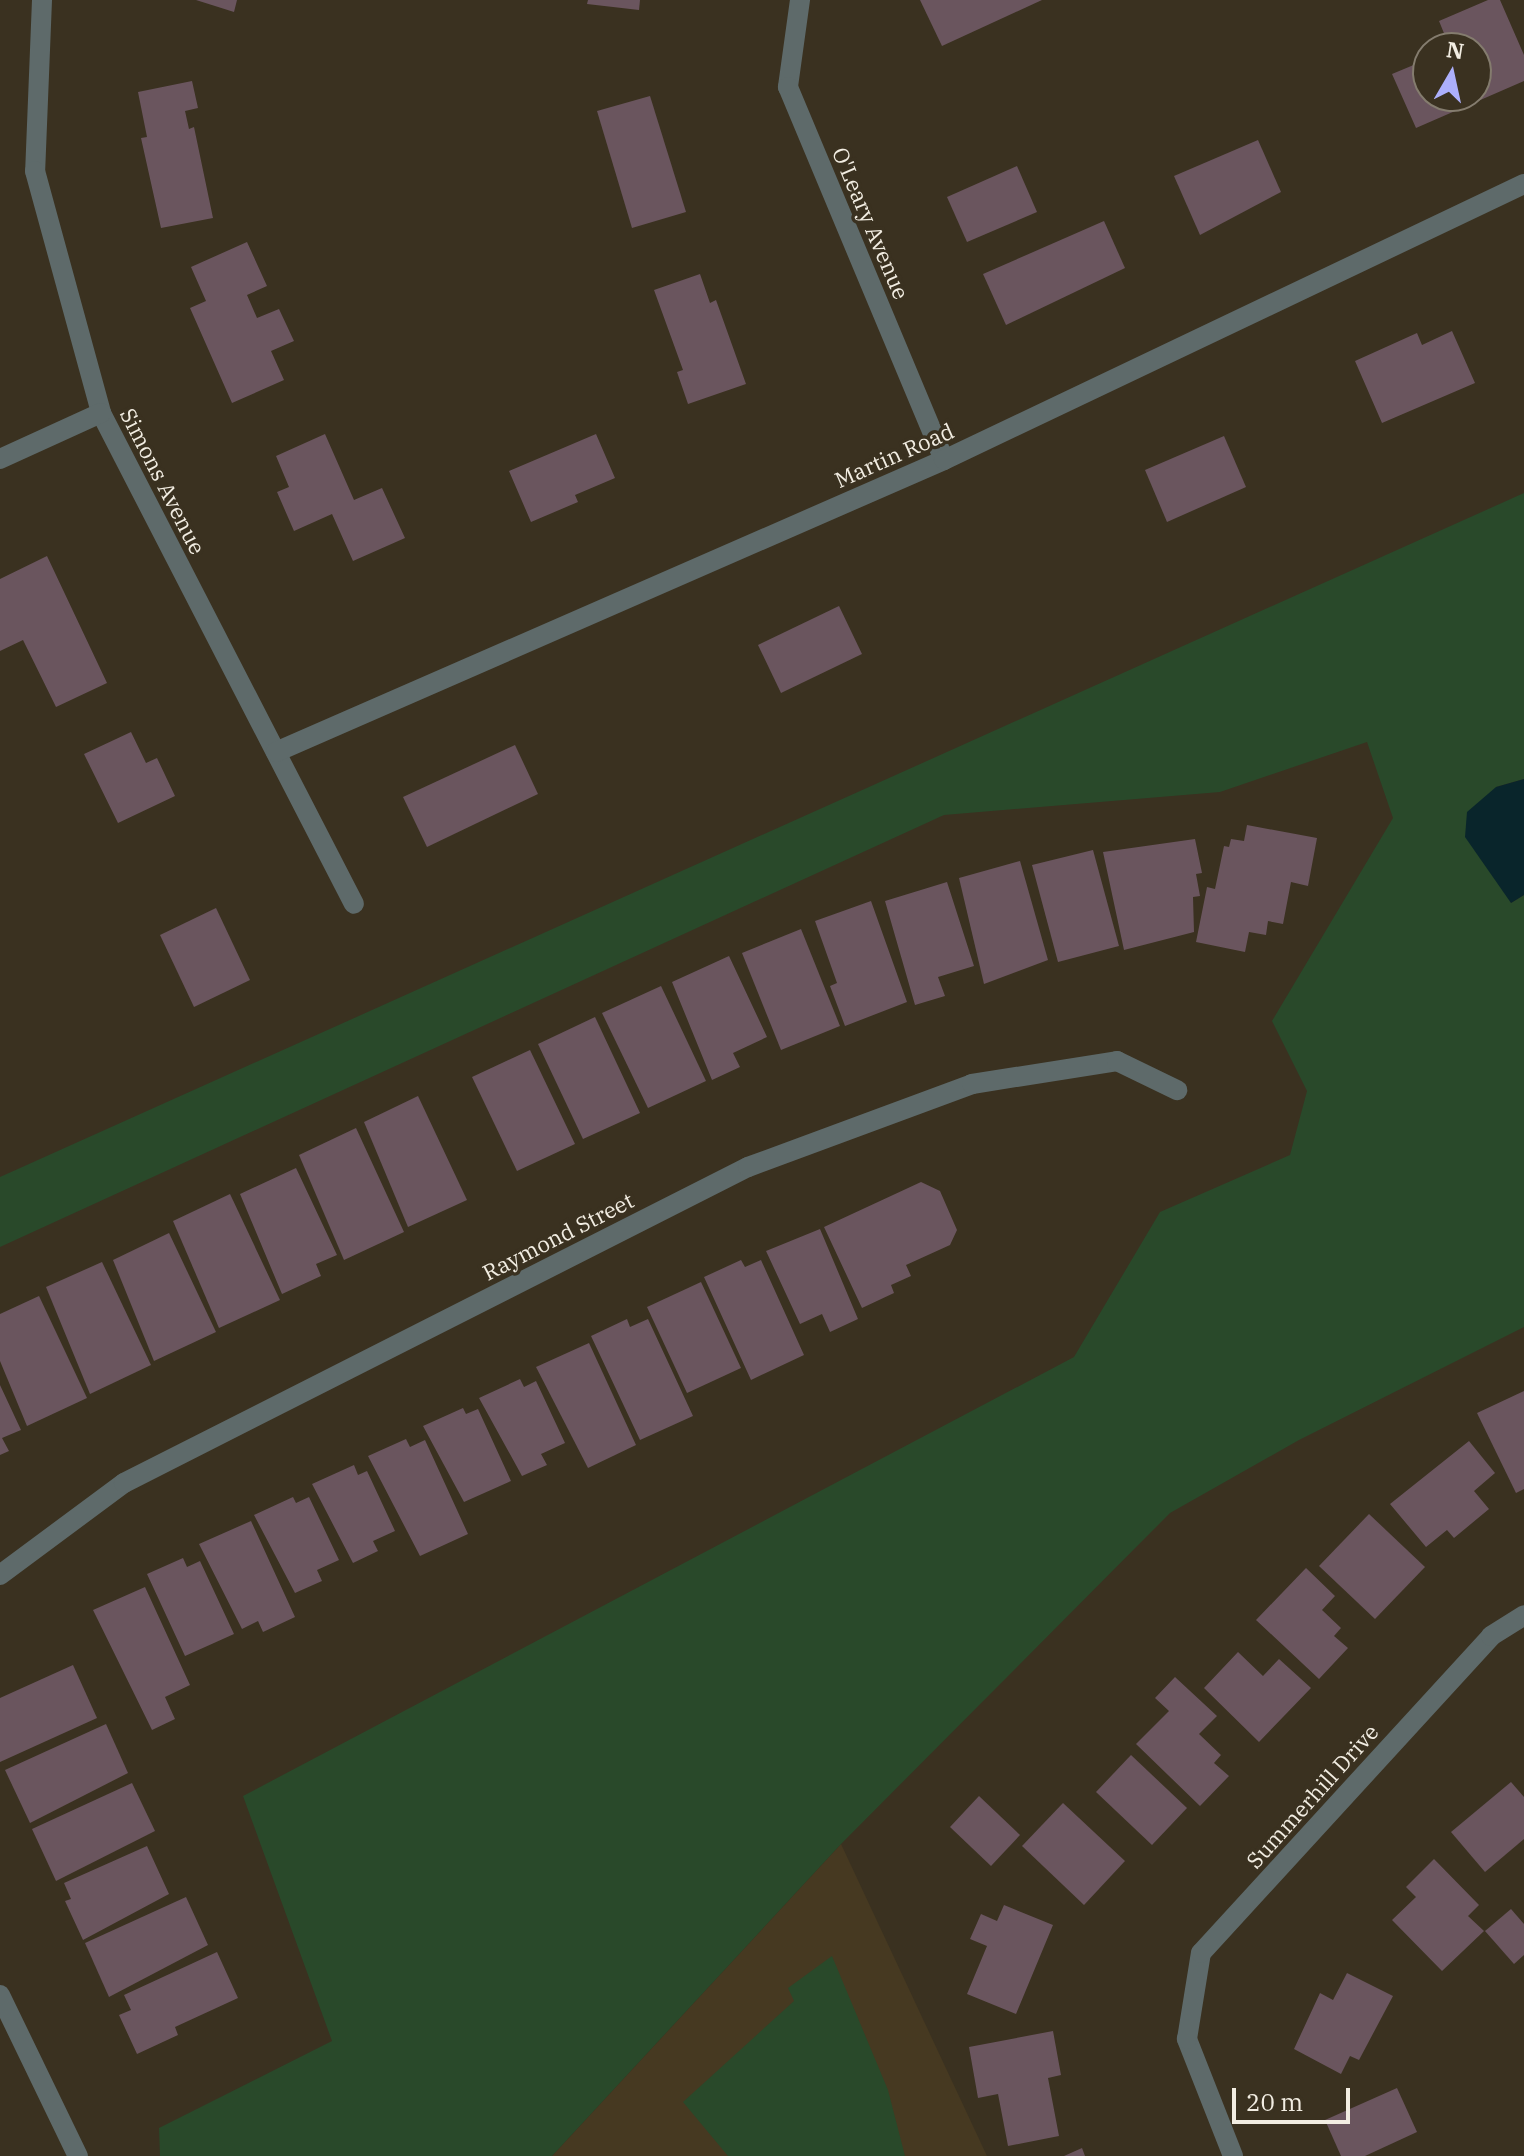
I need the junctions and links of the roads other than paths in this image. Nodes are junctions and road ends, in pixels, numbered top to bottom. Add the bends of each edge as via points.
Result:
1 (42, 0) edge
2 (800, 0) edge
3 (1524, 184) edge
4 (101, 413) junction
5 (0, 459) edge
6 (944, 460) junction
7 (276, 752) junction
8 (354, 904) dead end
9 (1177, 1090) dead end
10 (0, 1575) edge
11 (1524, 1615) edge
12 (0, 1995) edge
13 (78, 2156) edge
14 (1233, 2156) edge

1 - 4 street, Simons Avenue via 35,171
2 - 6 street, O'Leary Avenue via 788,87
3 - 6 street, Martin Road
4 - 5 street
4 - 7 street, Simons Avenue
6 - 7 street, Martin Road
7 - 8 street, Simons Avenue
9 - 10 street, Raymond Street via 1117,1061 972,1084 748,1167 124,1483
11 - 14 street, Summerhill Drive via 1491,1636 1201,1953 1187,2039
12 - 13 street

